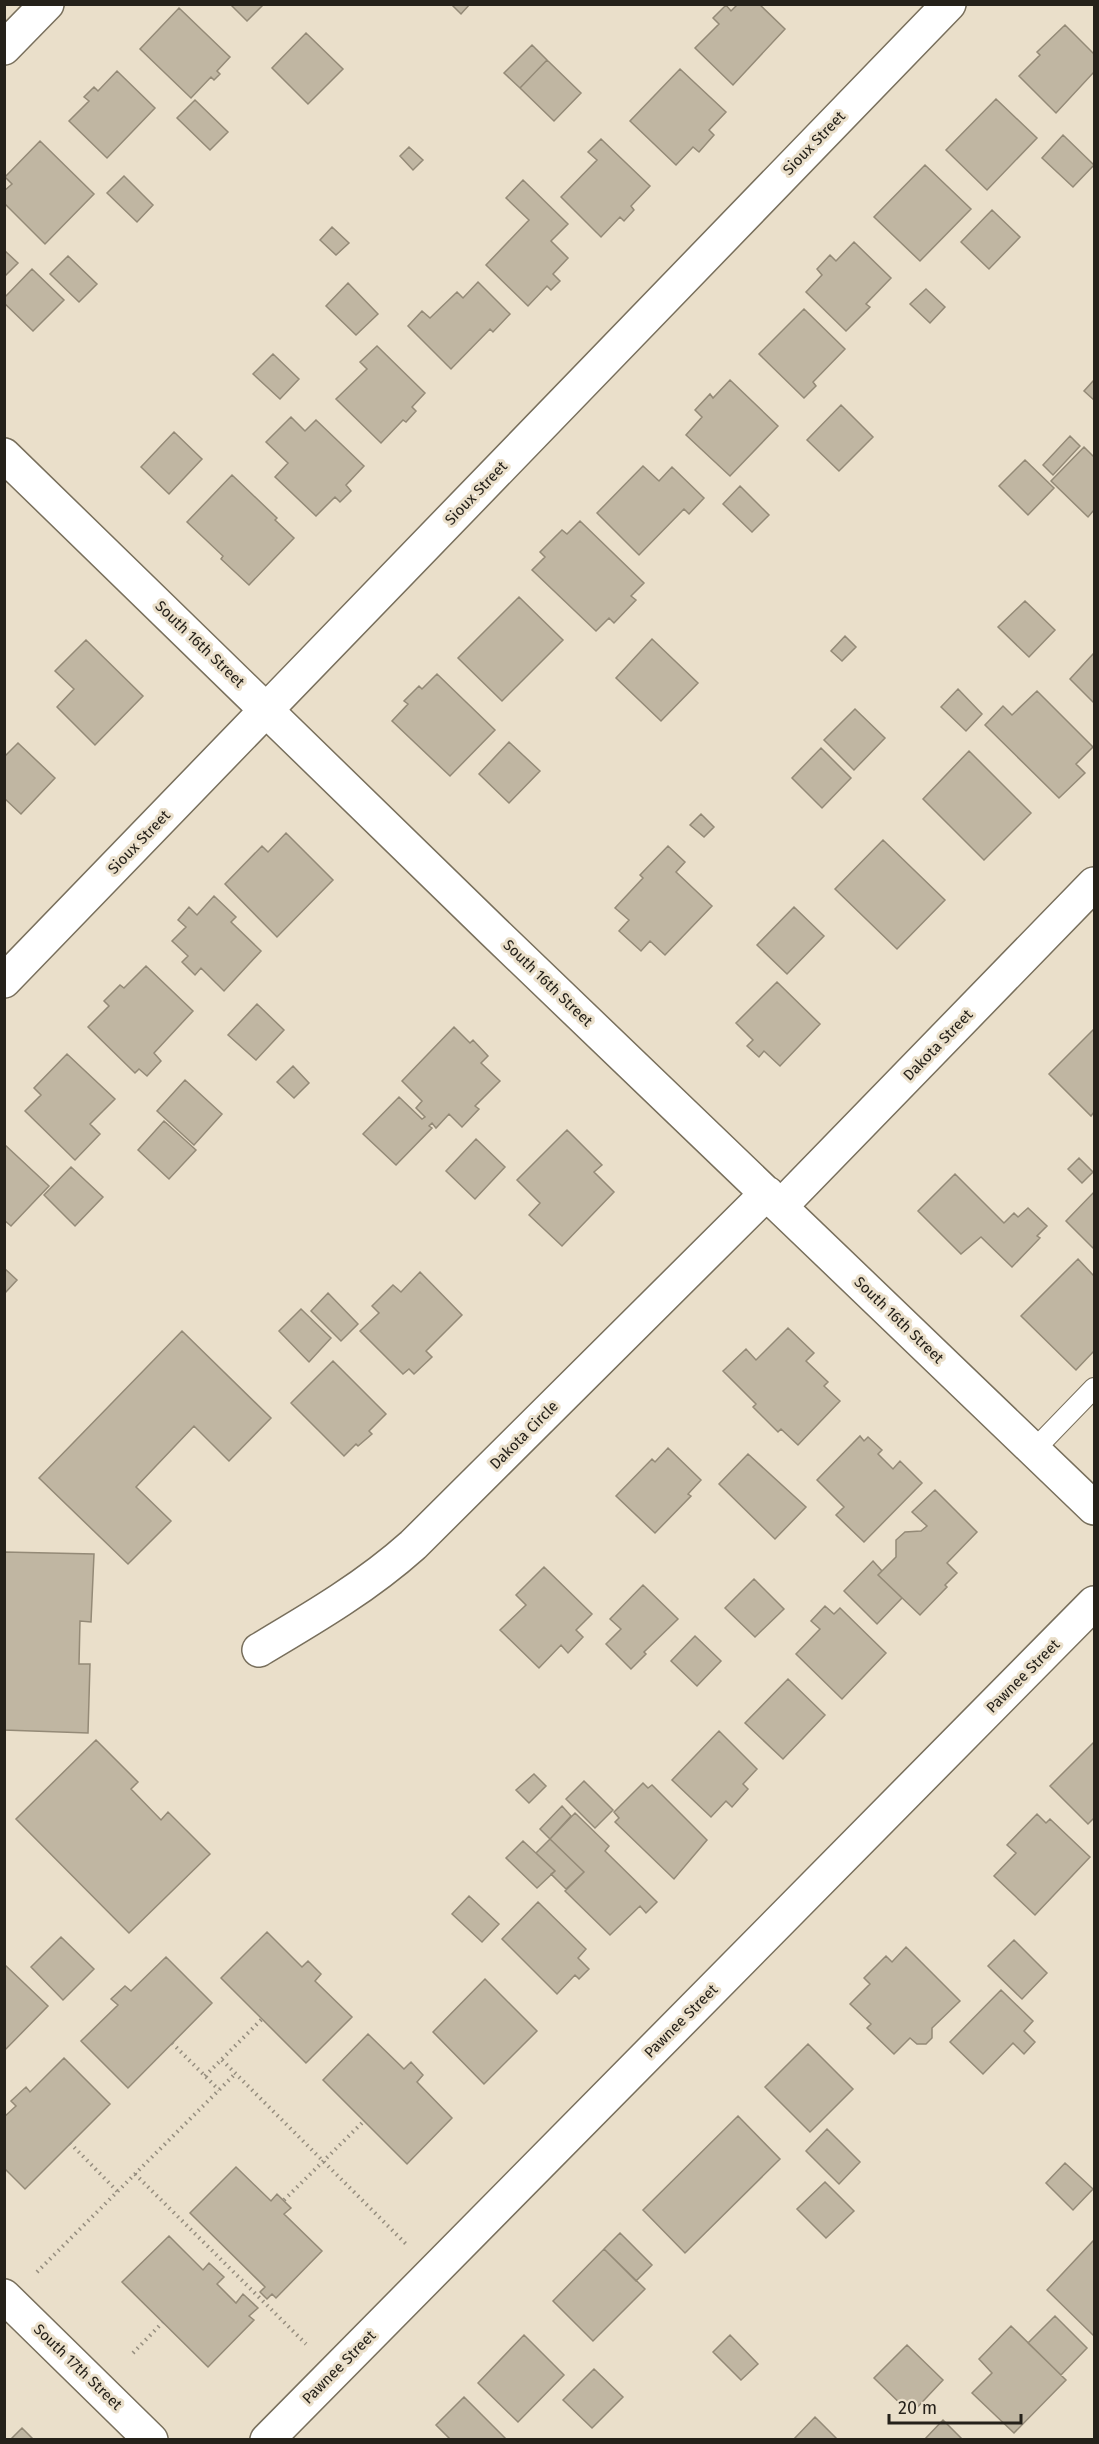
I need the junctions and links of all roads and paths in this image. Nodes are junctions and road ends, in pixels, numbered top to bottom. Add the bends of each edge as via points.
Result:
1 (47, 4) edge
2 (949, 4) edge
3 (4, 48) edge
4 (4, 455) edge
5 (267, 710) junction
6 (1095, 884) edge
7 (4, 981) edge
8 (774, 1200) junction
9 (1095, 1388) edge
10 (1034, 1450) junction
11 (1095, 1508) edge
12 (1095, 1603) edge
13 (259, 1650) dead end
14 (262, 2019) dead end
15 (172, 2043) dead end
16 (222, 2060) junction
17 (236, 2073) junction
18 (205, 2076) junction
19 (219, 2090) junction
20 (364, 2121) dead end
21 (70, 2143) dead end
22 (323, 2161) junction
23 (135, 2174) junction
24 (118, 2192) junction
25 (284, 2200) dead end
26 (433, 2271) junction
27 (8, 2304) edge
28 (163, 2322) dead end
29 (133, 2353) dead end
30 (334, 2372) junction
31 (151, 2439) edge
32 (267, 2439) edge

1 - 3 street
2 - 5 street, Sioux Street
4 - 5 street, South 16th Street
5 - 7 street, Sioux Street
5 - 8 street, South 16th Street
6 - 8 street, Dakota Street
8 - 10 street, South 16th Street
8 - 13 street, Dakota Circle via 381,1573
9 - 10 lane
10 - 11 street, South 16th Street
12 - 26 street, Pawnee Street
14 - 16 path
15 - 18 path
16 - 17 path
16 - 18 path
17 - 19 path
17 - 22 path
18 - 19 path
19 - 23 path
20 - 22 path
21 - 24 path
22 - 25 path
22 - 26 path
23 - 24 path
23 - 30 path
24 - 27 path
26 - 30 street, Pawnee Street
27 - 31 street, South 17th Street
28 - 29 path
30 - 32 street, Pawnee Street

